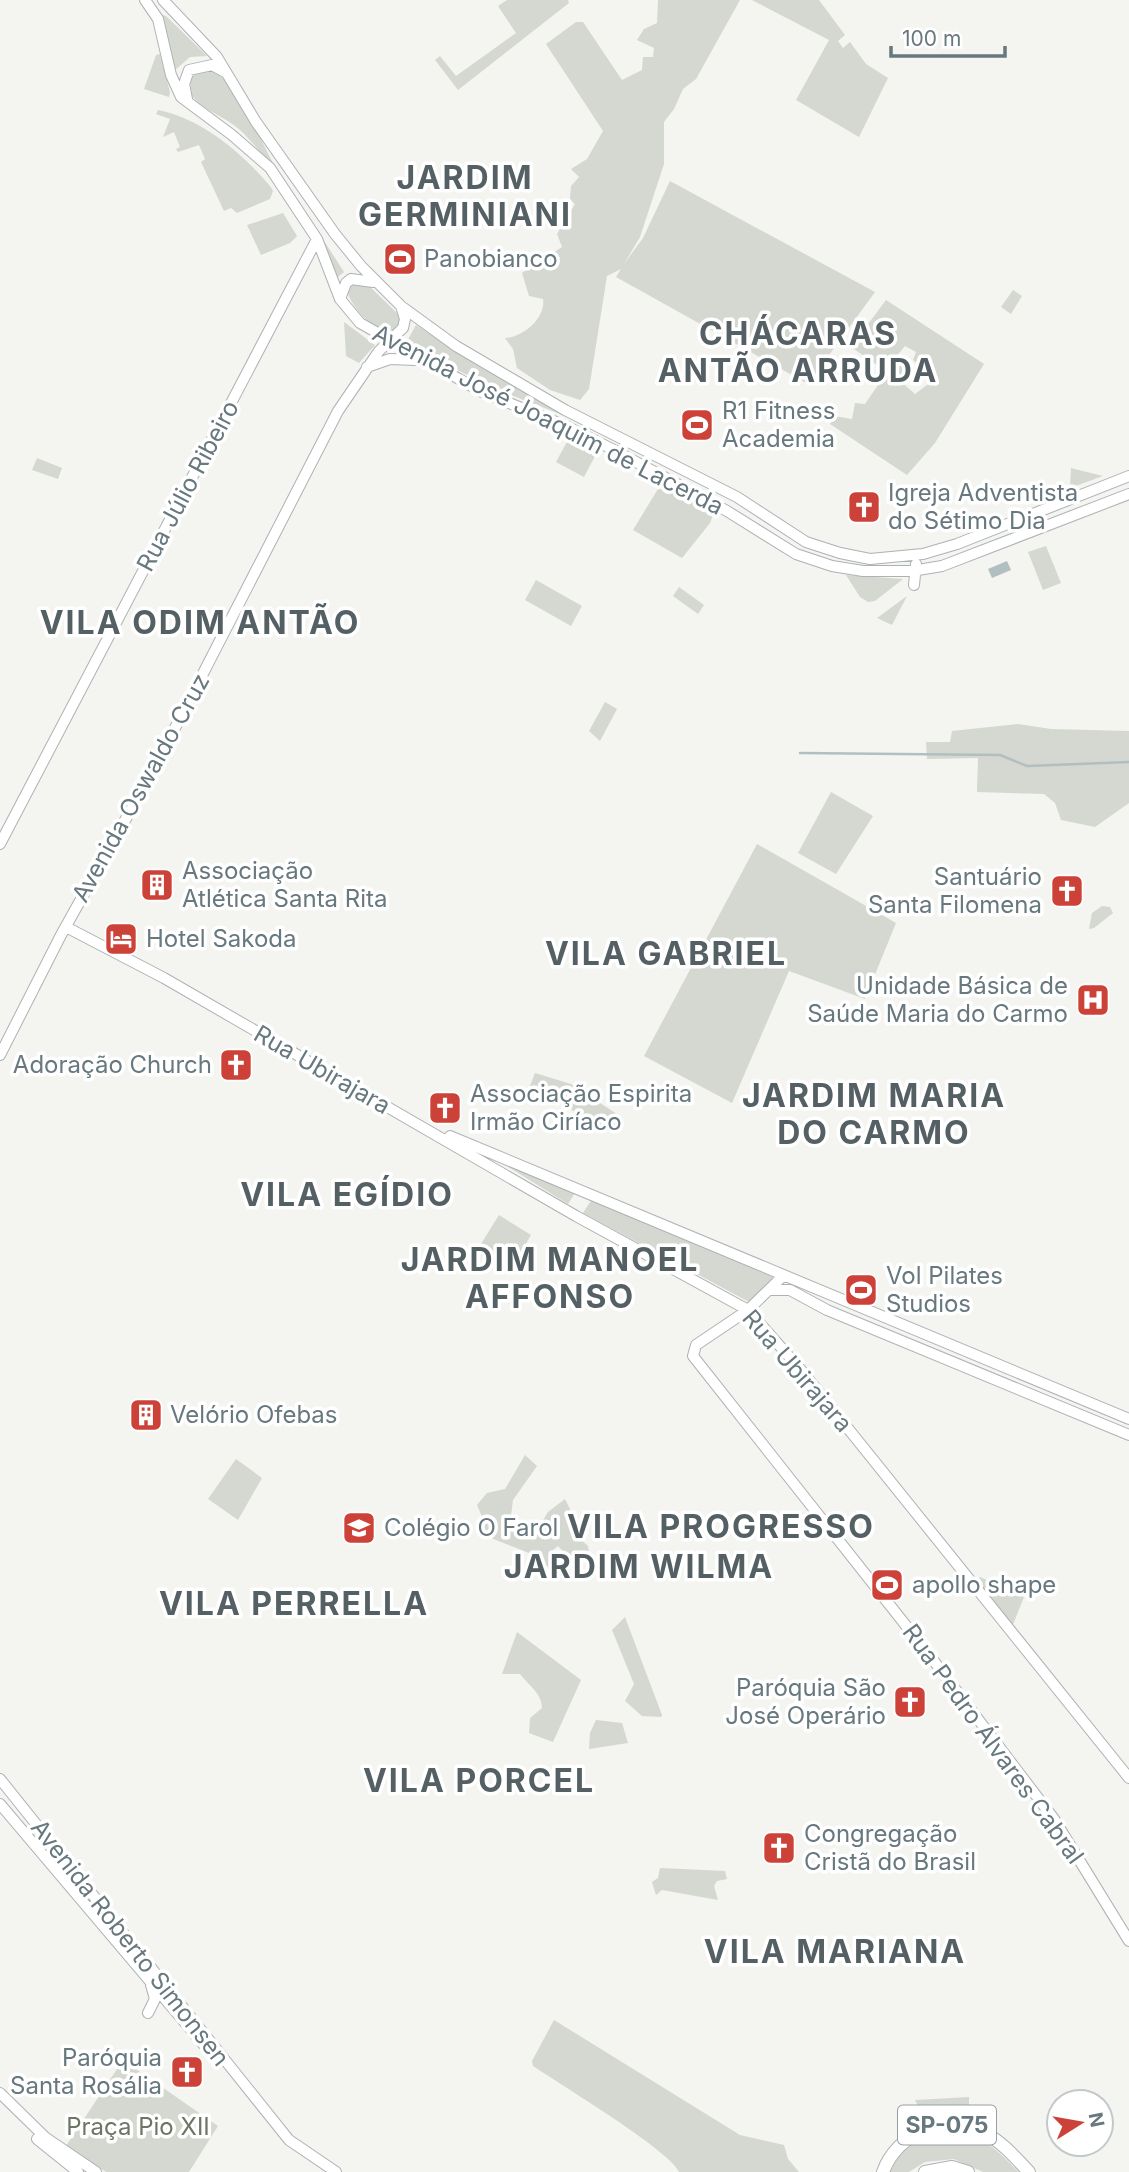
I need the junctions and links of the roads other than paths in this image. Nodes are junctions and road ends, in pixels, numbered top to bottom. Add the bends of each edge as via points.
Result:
1 (145, 0) edge
2 (163, 0) edge
3 (228, 75) junction
4 (205, 115) junction
5 (317, 239) junction
6 (382, 286) junction
7 (340, 299) junction
8 (401, 306) junction
9 (388, 341) junction
10 (424, 362) junction
11 (367, 367) junction
12 (1129, 476) edge
13 (1129, 494) edge
14 (911, 556) junction
15 (917, 570) junction
16 (914, 585) dead end
17 (0, 844) edge
18 (66, 927) junction
19 (0, 1055) edge
20 (409, 1120) junction
21 (783, 1276) junction
22 (771, 1290) junction
23 (748, 1310) junction
24 (1129, 1419) edge
25 (1129, 1435) edge
26 (1129, 1778) edge
27 (0, 1779) edge
28 (0, 1804) edge
29 (109, 1936) junction
30 (1129, 1941) edge
31 (137, 1951) junction
32 (146, 1976) junction
33 (167, 1988) junction
34 (168, 2002) junction
35 (148, 2013) dead end
36 (217, 2049) junction
37 (234, 2074) junction
38 (0, 2093) edge
39 (0, 2103) edge
40 (78, 2172) edge
41 (96, 2172) edge
42 (336, 2172) edge
43 (883, 2172) edge
44 (925, 2172) edge
45 (968, 2172) edge
46 (1028, 2172) edge

1 - 4 main road, Avenida José Joaquim de Lacerda via 158,19 176,88 189,105
2 - 3 main road, Avenida José Joaquim de Lacerda via 211,50
3 - 4 main road via 218,66 205,65 187,74 185,96
3 - 6 main road, Avenida José Joaquim de Lacerda via 335,234
4 - 5 main road, Avenida José Joaquim de Lacerda via 263,161
5 - 7 main road, Avenida José Joaquim de Lacerda
5 - 17 main road, Rua Júlio Ribeiro
6 - 7 main road via 351,279
6 - 8 main road, Avenida José Joaquim de Lacerda
7 - 9 main road, Avenida José Joaquim de Lacerda via 360,324
8 - 9 main road, Avenida Oswaldo Cruz via 403,328
8 - 14 main road, Avenida José Joaquim de Lacerda via 456,346 543,397 737,497 806,541 870,559
9 - 10 main road, Avenida José Joaquim de Lacerda
9 - 11 main road, Avenida Oswaldo Cruz
10 - 11 main road via 390,359
10 - 15 main road, Avenida José Joaquim de Lacerda via 578,432 733,514 796,554 863,571
11 - 18 main road, Avenida Oswaldo Cruz via 338,411 157,763
12 - 14 main road, Avenida José Joaquim de Lacerda via 957,544
13 - 15 main road, Avenida José Joaquim de Lacerda via 954,562
14 - 15 main road
15 - 16 main road
18 - 19 main road, Avenida Oswaldo Cruz
18 - 20 main road, Rua Ubirajara via 164,978
20 - 21 main road
20 - 23 main road, Rua Ubirajara
21 - 22 main road
21 - 24 main road
22 - 23 main road
22 - 25 main road via 790,1290 839,1315
23 - 26 main road, Rua Ubirajara
23 - 30 main road, Rua Pedro Álvares Cabral via 696,1345 693,1356 1054,1819
27 - 31 main road, Avenida Roberto Simonsen
28 - 29 main road, Avenida Roberto Simonsen
29 - 31 main road
29 - 32 main road, Avenida Roberto Simonsen
31 - 33 main road, Avenida Roberto Simonsen
32 - 33 main road
32 - 34 main road, Avenida Roberto Simonsen
32 - 35 main road via 155,1994
33 - 36 main road, Avenida Roberto Simonsen
34 - 36 main road
34 - 37 main road, Avenida Roberto Simonsen
36 - 37 main road, Avenida Roberto Simonsen
37 - 42 main road, Avenida Roberto Simonsen via 289,2140
38 - 41 main road via 46,2138
39 - 40 main road
43 - 46 highway, SP-075 via 892,2153 911,2136 950,2125 983,2132
44 - 45 highway, SP-075 via 945,2167

